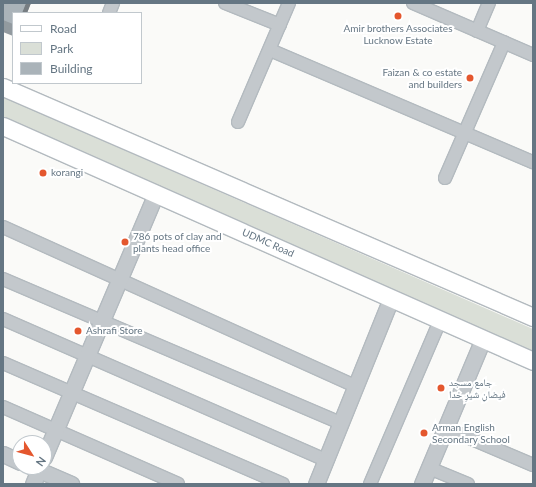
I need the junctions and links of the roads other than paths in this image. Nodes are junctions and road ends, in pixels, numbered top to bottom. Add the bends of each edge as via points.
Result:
1 (225, 3) edge
2 (289, 3) edge
3 (413, 3) edge
4 (489, 3) edge
5 (280, 25) junction
6 (477, 31) junction
7 (504, 42) junction
8 (270, 50) junction
9 (533, 55) edge
10 (3, 87) edge
11 (238, 122) dead end
12 (3, 126) edge
13 (465, 133) junction
14 (533, 162) edge
15 (445, 178) dead end
16 (156, 193) junction
17 (3, 227) edge
18 (3, 279) edge
19 (120, 280) junction
20 (391, 298) junction
21 (533, 317) edge
22 (3, 319) edge
23 (440, 321) junction
24 (102, 322) junction
25 (483, 339) junction
26 (87, 357) junction
27 (533, 361) edge
28 (3, 363) edge
29 (356, 386) junction
30 (71, 393) junction
31 (3, 407) edge
32 (341, 423) junction
33 (446, 428) junction
34 (55, 431) junction
35 (52, 437) edge
36 (326, 460) junction
37 (533, 465) edge
38 (429, 468) junction
39 (52, 473) edge
40 (70, 484) edge
41 (178, 484) edge
42 (283, 484) edge
43 (316, 484) edge
44 (370, 484) edge
45 (422, 484) edge
46 (468, 484) edge

1 - 5 street
2 - 5 street
3 - 6 street
4 - 6 street
5 - 8 street
6 - 7 street
7 - 9 street
7 - 13 street
8 - 11 street
8 - 13 street
10 - 21 main road
12 - 16 main road, UDMC Road
13 - 14 street
13 - 15 street
16 - 19 street
16 - 20 main road, UDMC Road
17 - 19 street
18 - 24 street
19 - 24 street
19 - 29 street
20 - 23 main road, UDMC Road
20 - 29 street
22 - 26 street
23 - 25 main road, UDMC Road
23 - 44 street
24 - 26 street
24 - 32 street
25 - 27 main road, UDMC Road
25 - 33 street
26 - 30 street
26 - 36 street
28 - 30 street
29 - 32 street
30 - 34 street
30 - 42 street
31 - 34 street
32 - 36 street
33 - 37 street
33 - 38 street
34 - 35 street
34 - 41 street
36 - 43 street
38 - 45 street
38 - 46 street
39 - 40 street

